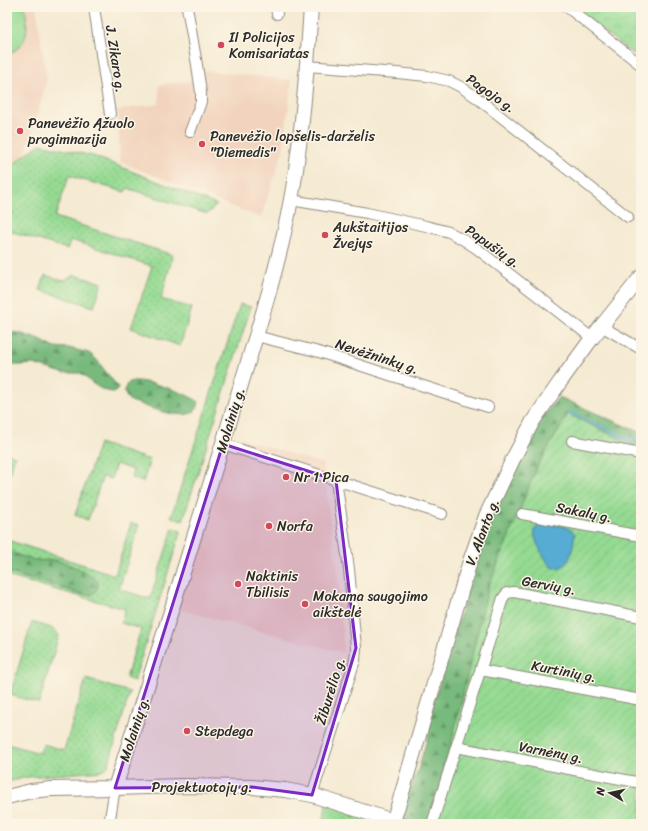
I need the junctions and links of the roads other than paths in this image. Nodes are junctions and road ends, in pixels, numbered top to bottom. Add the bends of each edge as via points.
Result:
1 (94, 7) edge
2 (187, 7) edge
3 (311, 7) edge
4 (567, 7) edge
5 (641, 65) edge
6 (307, 66) junction
7 (110, 114) dead end
8 (190, 132) dead end
9 (291, 200) junction
10 (628, 217) dead end
11 (641, 277) edge
12 (601, 326) junction
13 (256, 336) junction
14 (592, 338) junction
15 (641, 349) edge
16 (488, 407) dead end
17 (572, 441) dead end
18 (223, 444) junction
19 (641, 454) edge
20 (336, 480) junction
21 (442, 514) dead end
22 (522, 514) dead end
23 (641, 536) edge
24 (641, 617) edge
25 (481, 670) junction
26 (641, 700) edge
27 (456, 747) junction
28 (641, 783) edge
29 (115, 788) junction
30 (312, 795) junction
31 (7, 797) edge
32 (399, 822) edge
33 (109, 824) edge
34 (432, 824) edge

1 - 7 street, J. Zikaro g.
2 - 8 street via 201,92 201,102
3 - 6 main road, Molainių g.
4 - 5 street
6 - 9 main road, Molainių g.
6 - 10 street, Pagojo g. via 427,76 461,87
9 - 13 main road, Molainių g. via 278,260
9 - 14 street, Papušių g. via 367,213 449,232 476,248
11 - 12 main road, V. Alanto g.
12 - 14 main road, V. Alanto g.
12 - 15 street
13 - 16 street, Nevėžninkų g. via 319,352
13 - 18 main road, Molainių g.
14 - 32 main road, V. Alanto g. via 533,421 486,516 470,561 400,803
17 - 19 street
18 - 20 street
18 - 29 main road, Molainių g.
20 - 21 street
20 - 30 street, Žiburėlio g. via 349,570 356,648 355,660
22 - 23 street, Sakalų g.
24 - 25 street, Gervių g. via 514,592 507,593 503,598
25 - 26 street, Kurtinių g.
25 - 27 street
27 - 28 street, Varnėnų g.
27 - 34 street
29 - 30 main road, Projektuotojų g. via 252,787
29 - 31 main road, Projektuotojų g. via 31,790
29 - 33 street, Molainių g.
30 - 32 main road, Projektuotojų g.

